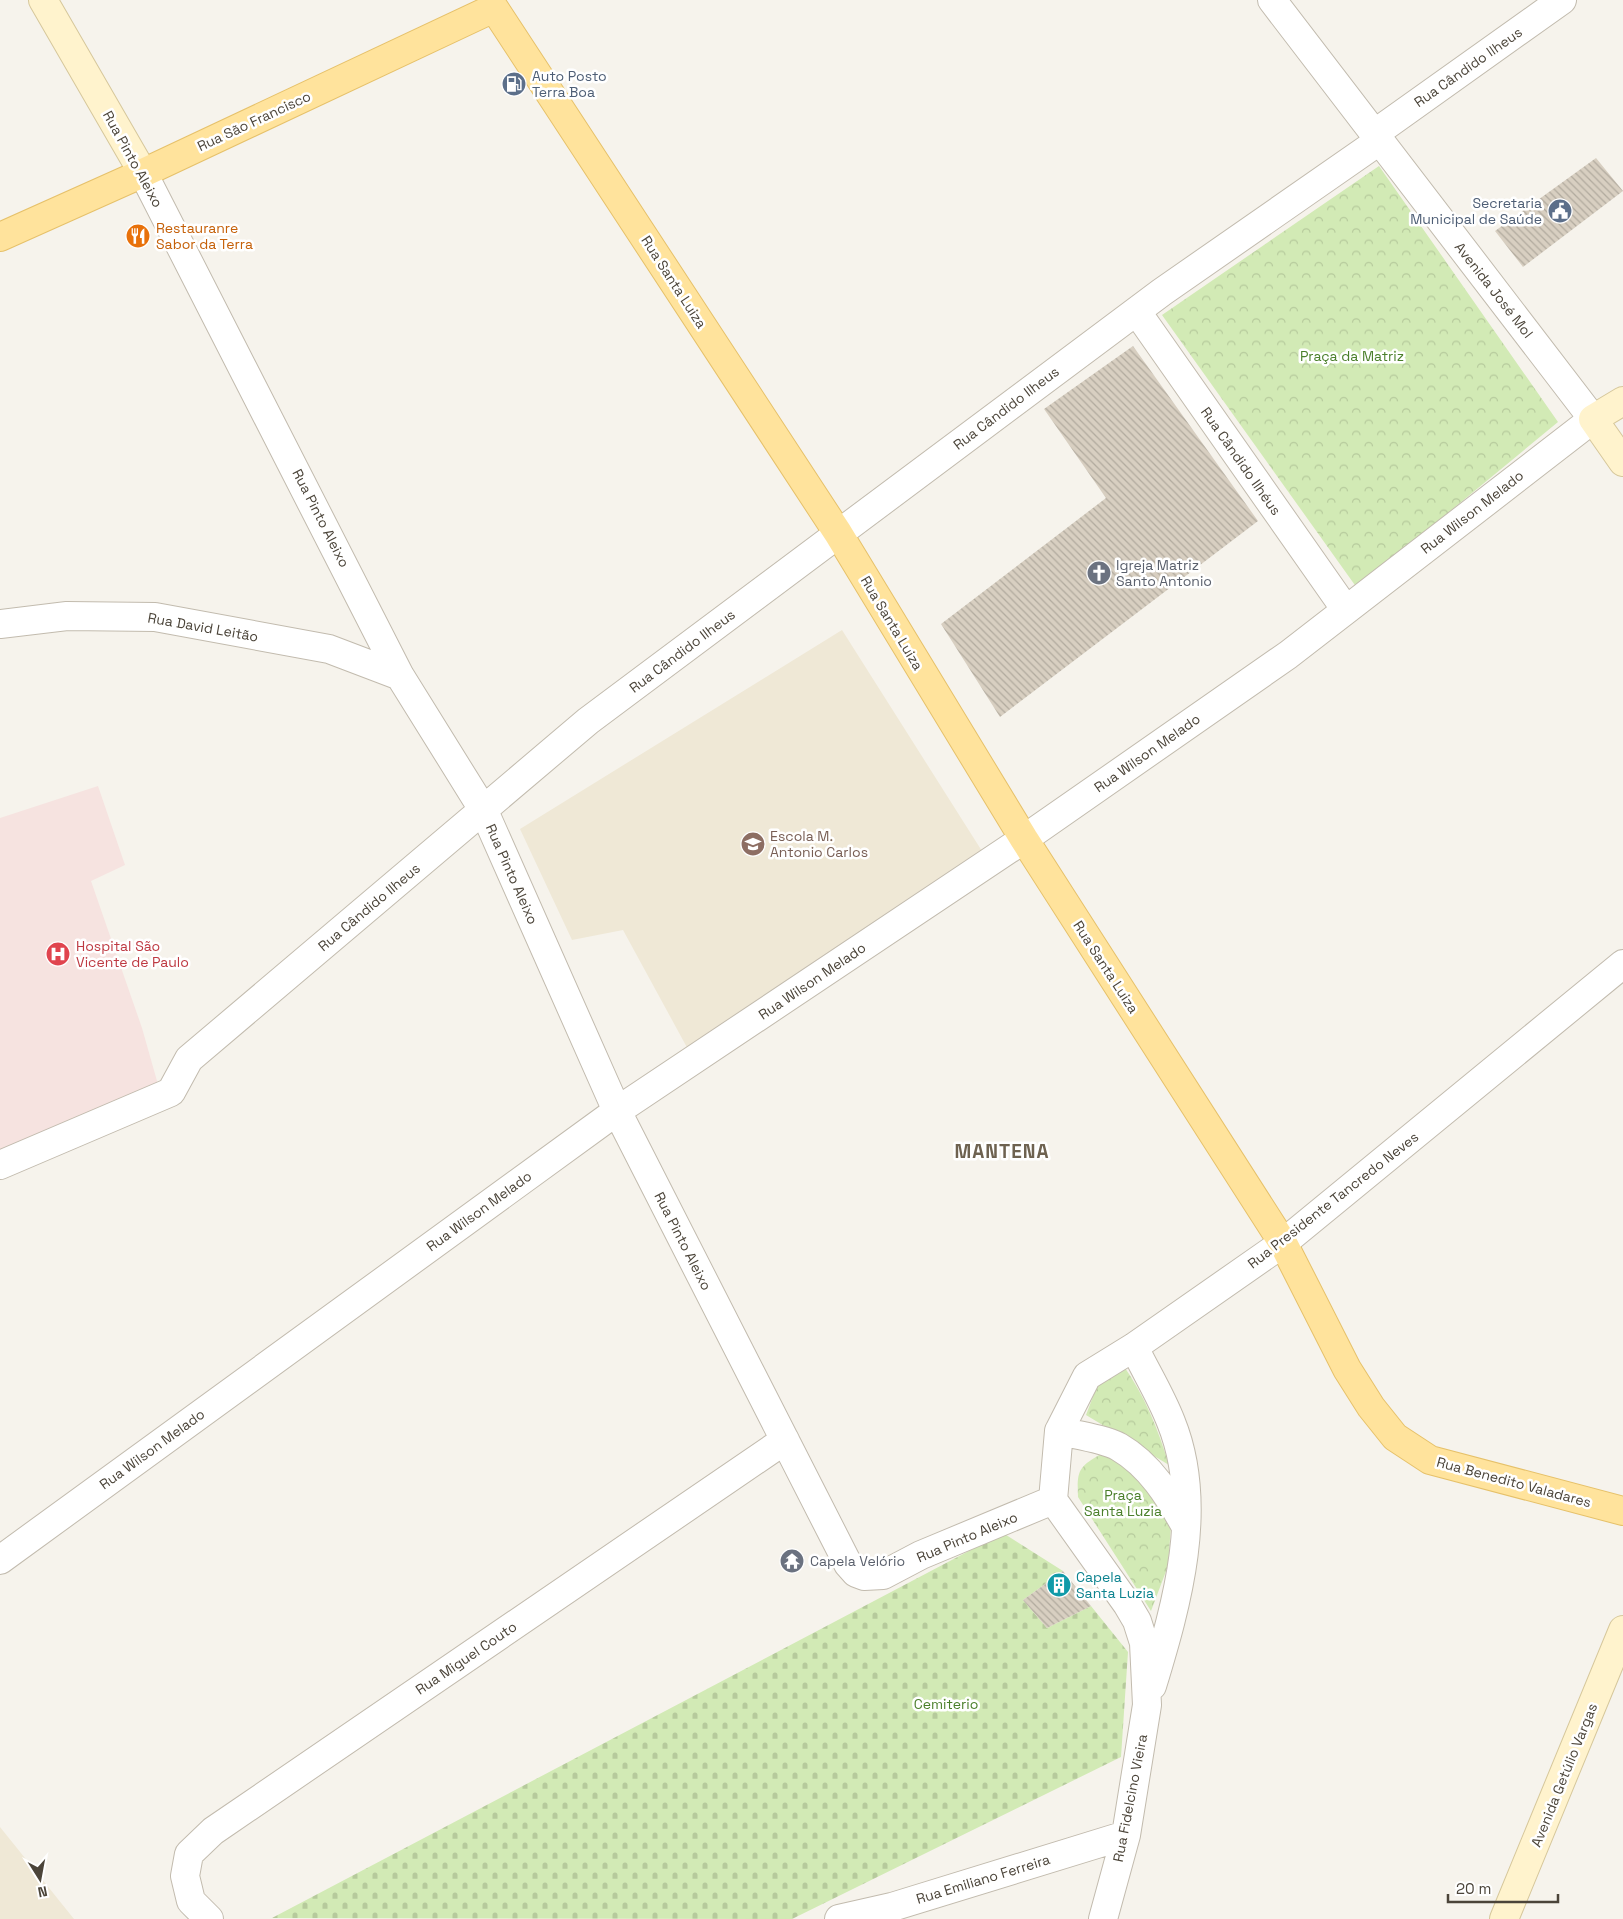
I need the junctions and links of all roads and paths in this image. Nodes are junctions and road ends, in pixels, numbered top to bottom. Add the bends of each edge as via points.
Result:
1 (42, 0) edge
2 (1272, 0) edge
3 (1562, 0) edge
4 (499, 4) edge
5 (1376, 138) junction
6 (143, 174) junction
7 (0, 237) edge
8 (1136, 312) junction
9 (1623, 401) edge
10 (1594, 419) junction
11 (1623, 462) edge
12 (838, 533) junction
13 (1346, 610) junction
14 (0, 624) edge
15 (400, 676) junction
16 (484, 811) junction
17 (1024, 840) junction
18 (1623, 964) edge
19 (617, 1110) junction
20 (0, 1166) edge
21 (1283, 1243) junction
22 (1134, 1347) junction
23 (1059, 1431) junction
24 (785, 1440) junction
25 (1053, 1500) junction
26 (1623, 1512) edge
27 (1186, 1527) junction
28 (0, 1560) edge
29 (1623, 1630) edge
30 (1147, 1705) junction
31 (1126, 1835) junction
32 (200, 1910) edge
33 (839, 1919) edge
34 (1102, 1919) edge
35 (1504, 1919) edge

1 - 6 main road, Rua Pinto Aleixo
2 - 5 street, Avenida José Mol
3 - 5 street, Rua Cândido Ilheus
4 - 6 main road, Rua São Francisco
4 - 12 main road, Rua Santa Luiza
5 - 8 street, Rua Cândido Ilheus
5 - 10 street, Avenida José Mol
6 - 7 main road, Rua São Francisco
6 - 15 street, Rua Pinto Aleixo
8 - 12 street, Rua Cândido Ilheus
8 - 13 street, Rua Cândido Ilhéus
9 - 10 main road, Rua Wilson Melado
10 - 11 main road, Avenida José Mol
10 - 13 street, Rua Wilson Melado
12 - 16 street, Rua Cândido Ilheus via 588,720
12 - 17 main road, Rua Santa Luiza
13 - 17 street, Rua Wilson Melado via 1288,655
14 - 15 street, Rua David Leitão via 68,616 154,617 329,649
15 - 16 street, Rua Pinto Aleixo
16 - 19 street, Rua Pinto Aleixo
16 - 20 street, Rua Cândido Ilheus via 189,1059 171,1092
17 - 19 street, Rua Wilson Melado
17 - 21 main road, Rua Santa Luiza
18 - 21 street, Rua Presidente Tancredo Neves
19 - 24 street, Rua Pinto Aleixo
19 - 28 street, Rua Wilson Melado
21 - 22 street, Rua Presidente Tancredo Neves
21 - 26 main road, Rua Benedito Valadares via 1348,1370 1371,1408 1395,1437 1430,1460
22 - 23 street, Rua Presidente Tancredo Neves via 1087,1376
22 - 27 street, Rua Fidelcino Vieira via 1172,1423 1187,1489
23 - 25 street, Rua Presidente Tancredo Neves
23 - 27 street via 1118,1446 1125,1451 1156,1480
24 - 25 street, Rua Pinto Aleixo via 848,1564 864,1576 883,1575 921,1555
24 - 32 street, Rua Miguel Couto via 212,1831 189,1854 185,1876
25 - 30 street, Rua Fidelcino Vieira via 1137,1621 1144,1643
27 - 30 street, Rua Fidelcino Vieira via 1172,1617
29 - 35 main road, Avenida Getúlio Vargas
30 - 31 street, Rua Fidelcino Vieira
31 - 33 street, Rua Emiliano Ferreira via 892,1907
31 - 34 street, Rua Fidelcino Vieira

